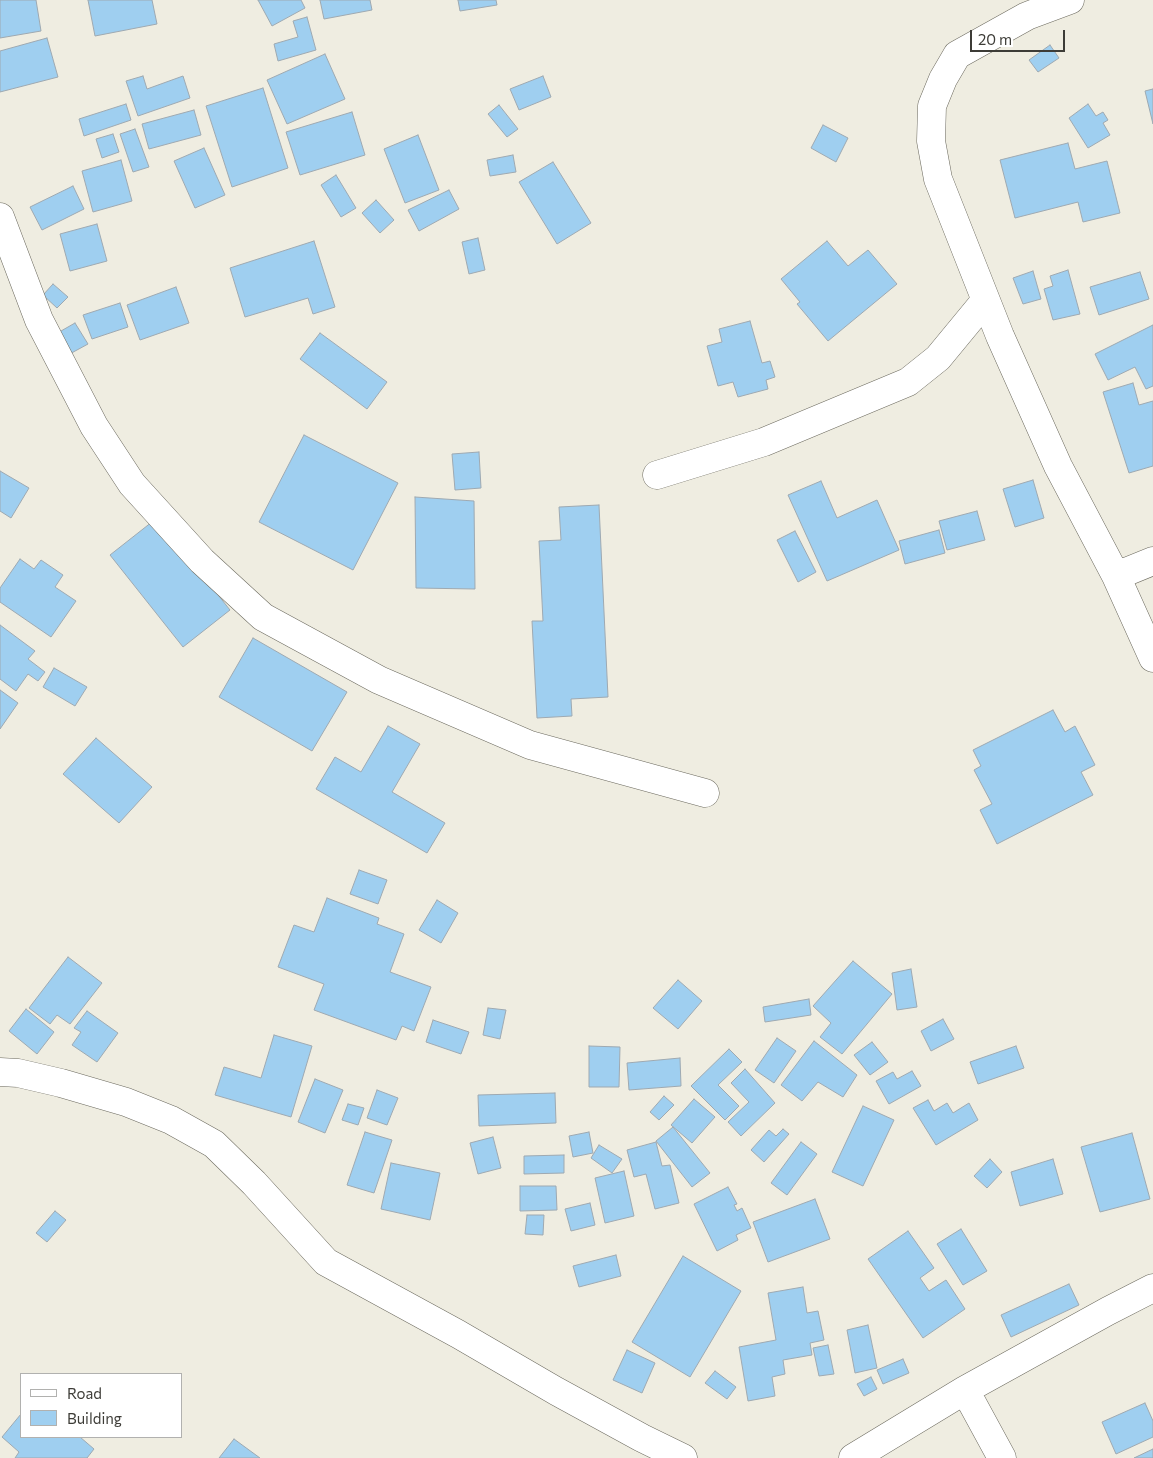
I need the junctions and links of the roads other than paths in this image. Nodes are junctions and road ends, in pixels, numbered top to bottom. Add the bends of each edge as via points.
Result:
1 (1070, 0) edge
2 (0, 217) edge
3 (985, 301) junction
4 (658, 475) dead end
5 (1153, 561) edge
6 (1116, 576) junction
7 (1153, 658) edge
8 (705, 793) dead end
9 (0, 1072) edge
10 (1153, 1288) edge
11 (965, 1390) junction
12 (684, 1458) edge
13 (853, 1458) edge
14 (1002, 1458) edge

1 - 3 street via 1027,16 957,55 932,106 930,141 938,180
2 - 8 street via 39,320 94,426 132,484 202,561 263,617 379,680 530,745
3 - 4 street via 938,358 908,382 764,442
3 - 6 street via 1058,466
5 - 6 street
6 - 7 street
9 - 12 street via 18,1072 126,1102 171,1120 214,1144 326,1262 564,1396
10 - 11 street
11 - 13 street
11 - 14 street

